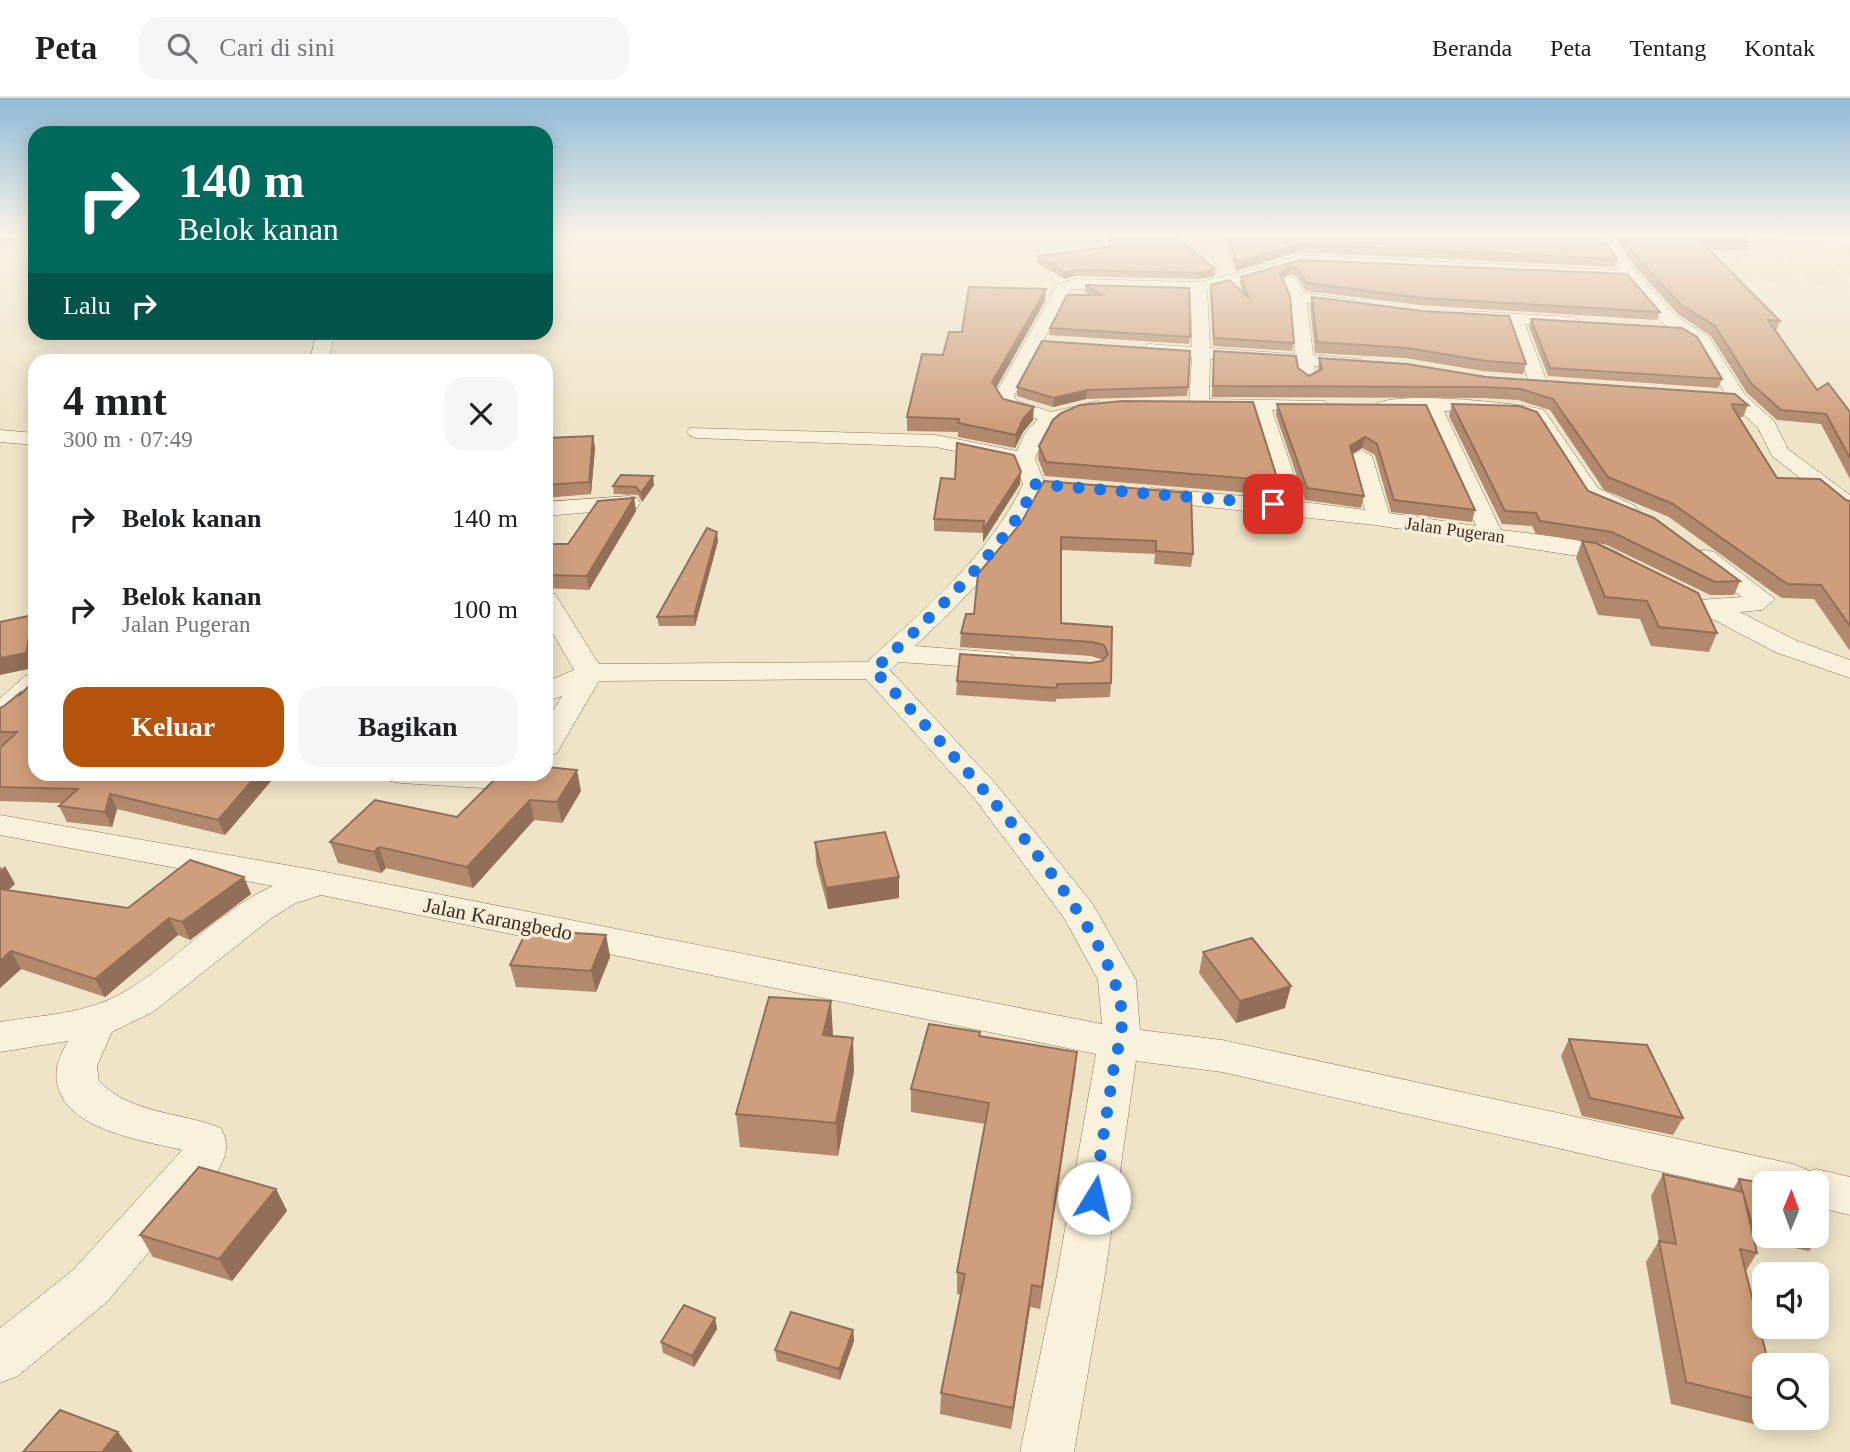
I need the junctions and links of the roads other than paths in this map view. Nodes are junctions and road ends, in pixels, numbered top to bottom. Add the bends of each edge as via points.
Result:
1 (1058, 298) edge
2 (1200, 298) edge
3 (1299, 298) edge
4 (1307, 298) edge
5 (1651, 298) edge
6 (1368, 307) edge
7 (1447, 314) edge
8 (1515, 319) junction
9 (1594, 324) edge
10 (1659, 328) edge
11 (1685, 329) junction
12 (1033, 341) junction
13 (1059, 343) edge
14 (1124, 347) edge
15 (1202, 352) junction
16 (1302, 361) junction
17 (1379, 365) edge
18 (1516, 381) edge
19 (1710, 396) edge
20 (1737, 398) junction
21 (1174, 404) edge
22 (1199, 404) junction
23 (1260, 404) junction
24 (1122, 405) edge
25 (1316, 405) junction
26 (1342, 405) edge
27 (1368, 406) edge
28 (1432, 406) junction
29 (1055, 417) junction
30 (697, 432) dead end
31 (0, 436) edge
32 (28, 438) edge
33 (1361, 456) dead end
34 (1024, 459) junction
35 (1034, 484) junction
36 (1061, 487) edge
37 (1129, 494) edge
38 (629, 503) edge
39 (1850, 506) edge
40 (1293, 507) junction
41 (553, 508) edge
42 (1378, 519) junction
43 (1651, 520) edge
44 (1492, 535) junction
45 (1686, 543) edge
46 (1634, 570) edge
47 (1683, 594) edge
48 (1708, 606) junction
49 (553, 611) edge
50 (883, 662) junction
51 (1024, 663) edge
52 (1850, 670) edge
53 (590, 673) junction
54 (28, 688) edge
55 (553, 690) edge
56 (0, 713) edge
57 (553, 735) edge
58 (0, 825) edge
59 (320, 883) junction
60 (96, 1022) junction
61 (0, 1037) edge
62 (1118, 1043) junction
63 (1752, 1174) edge
64 (1829, 1191) edge
65 (1850, 1196) edge
66 (0, 1359) edge
67 (1047, 1452) edge

1 - 12 street
2 - 15 street
3 - 16 street
4 - 6 street
5 - 11 street
7 - 8 street
8 - 9 street
8 - 18 street via 1544,382
10 - 11 street
11 - 20 street via 1703,341
12 - 13 street
12 - 29 street via 1004,396 1019,408
14 - 15 street
15 - 16 street
15 - 22 street
16 - 17 street
16 - 25 street
19 - 20 street
20 - 39 street via 1766,425 1783,456
21 - 22 street
22 - 23 street
23 - 25 street
23 - 40 street
24 - 29 street via 1077,409
25 - 26 street
27 - 28 street
28 - 43 street via 1481,397 1542,417 1594,496
28 - 44 street
29 - 34 street via 1035,432
30 - 34 street via 936,441
31 - 32 street
33 - 42 street
34 - 35 street
35 - 36 street
35 - 50 street via 1021,514 1004,535
37 - 40 street, Jalan Pugeran
38 - 41 street
40 - 42 street, Jalan Pugeran
42 - 44 street, Jalan Pugeran
44 - 46 street, Jalan Pugeran via 1597,552
45 - 48 street via 1762,599 1753,604
47 - 48 street
48 - 52 street via 1784,646
49 - 53 street
50 - 51 street
50 - 53 street
50 - 62 street via 1079,912 1117,980 1122,1020
53 - 55 street
53 - 57 street
54 - 56 street
58 - 59 street, Jalan Karangbedo
59 - 60 street via 260,908 139,1002
59 - 62 street, Jalan Karangbedo
60 - 61 street
60 - 66 street via 77,1066 79,1088 101,1108 206,1141 204,1156 90,1286
62 - 63 street, Jalan Karangbedo via 1222,1056
62 - 67 street
64 - 65 street

